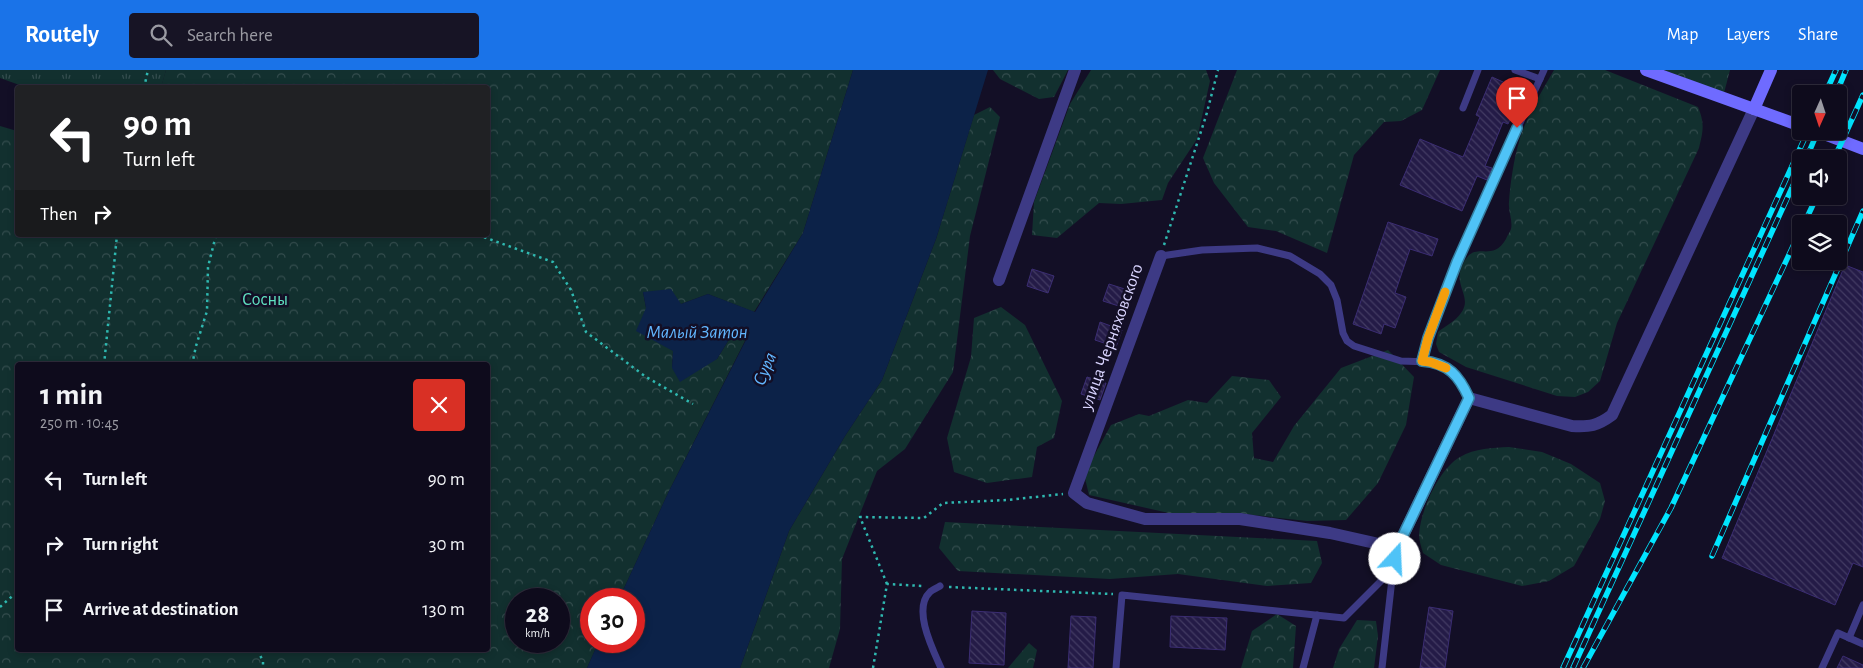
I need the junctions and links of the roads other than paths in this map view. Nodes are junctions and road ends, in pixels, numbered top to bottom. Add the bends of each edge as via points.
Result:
1 (1075, 70) edge
2 (1478, 70) edge
3 (1515, 70) edge
4 (1544, 70) edge
5 (1646, 70) edge
6 (1771, 70) edge
7 (1540, 78) junction
8 (1463, 108) dead end
9 (1754, 109) junction
10 (1792, 123) edge
11 (1841, 140) edge
12 (1863, 148) edge
13 (1160, 256) joint
14 (999, 280) dead end
15 (1422, 361) junction
16 (1469, 398) junction
17 (1397, 548) junction
18 (1393, 569) junction
19 (940, 586) road end
20 (1863, 606) edge
21 (1317, 615) junction
22 (1849, 638) junction
23 (1863, 644) edge
24 (940, 668) edge
25 (1116, 668) edge
26 (1303, 668) edge
27 (1382, 668) edge
28 (1822, 668) edge

1 - 14 street
2 - 8 lane
3 - 7 lane
4 - 7 lane
5 - 9 main road
6 - 9 main road
7 - 15 lane via 1457,262
9 - 10 main road
9 - 16 street via 1612,415 1600,424 1572,426
11 - 12 main road
13 - 15 lane via 1256,248 1290,256 1320,274 1331,285 1347,341 1401,361
13 - 17 street, улица Черняховского via 1074,493 1087,503 1145,519 1240,519 1330,532
15 - 16 lane via 1454,372
16 - 17 street
17 - 18 street
18 - 21 lane via 1344,618
18 - 27 lane
19 - 24 lane via 930,591 923,609 926,632
20 - 22 lane
21 - 25 lane via 1122,595
21 - 26 lane
22 - 23 lane
22 - 28 lane via 1838,633

